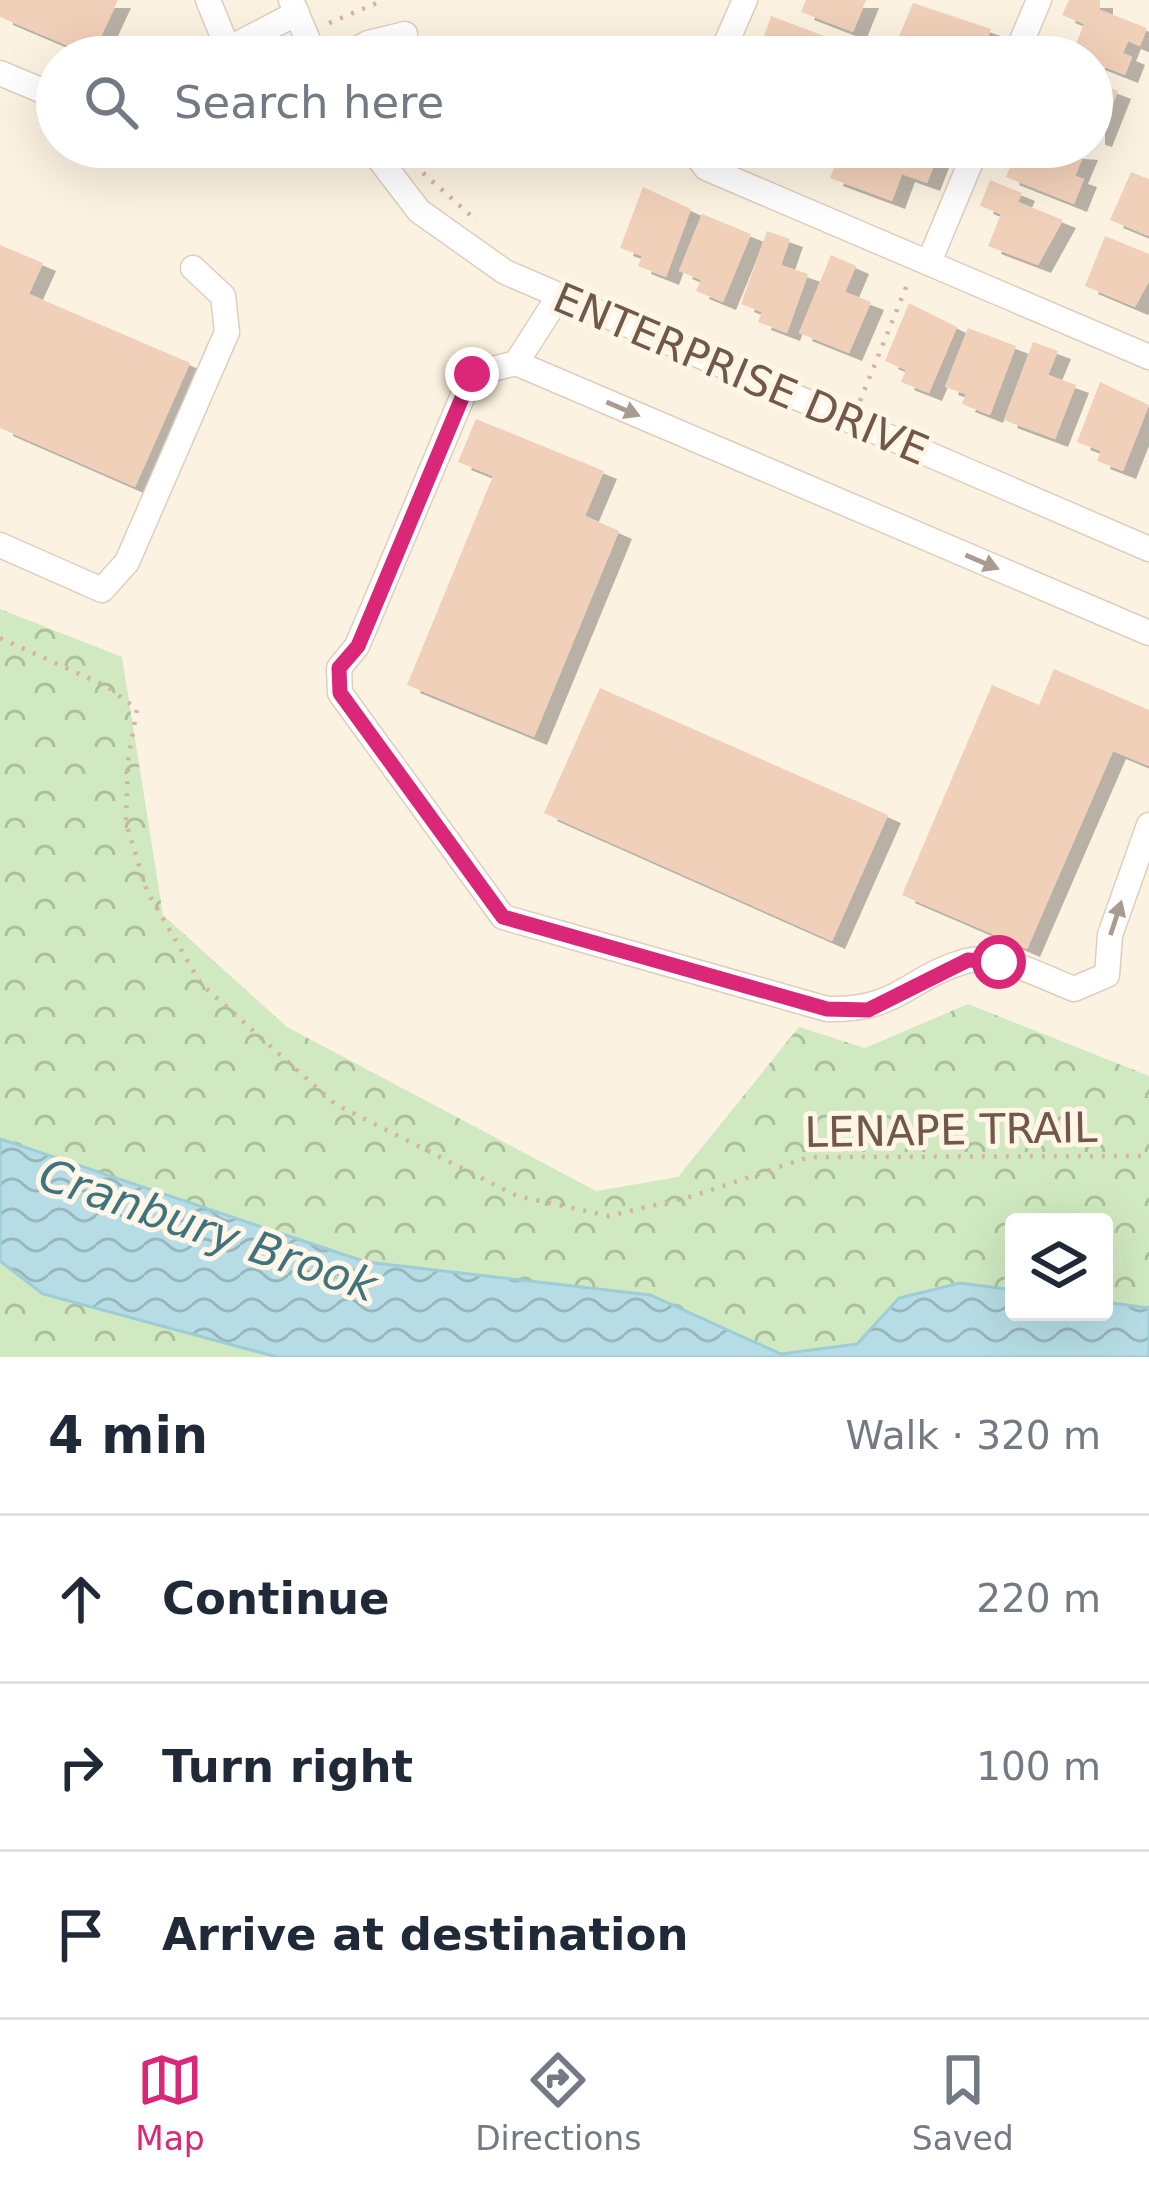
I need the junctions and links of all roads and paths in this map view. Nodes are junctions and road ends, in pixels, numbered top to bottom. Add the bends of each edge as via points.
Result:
1 (208, 0) edge
2 (384, 0) edge
3 (746, 0) edge
4 (1039, 0) edge
5 (294, 6) edge
6 (405, 34) dead end
7 (219, 36) edge
8 (249, 36) edge
9 (306, 36) edge
10 (334, 36) edge
11 (397, 36) edge
12 (730, 36) edge
13 (1024, 36) edge
14 (0, 73) edge
15 (36, 88) edge
16 (386, 168) edge
17 (706, 168) edge
18 (966, 168) edge
19 (920, 258) junction
20 (193, 268) dead end
21 (559, 296) junction
22 (1149, 357) edge
23 (516, 363) junction
24 (860, 401) dead end
25 (0, 545) edge
26 (1149, 549) edge
27 (1149, 633) edge
28 (0, 638) edge
29 (1149, 825) edge
30 (1149, 1156) edge

1 - 7 street
2 - 10 path via 328,24
3 - 12 street
4 - 13 street
5 - 8 street
5 - 9 street
6 - 11 street
14 - 15 street
16 - 21 street, ENTERPRISE DRIVE via 419,211 505,272
17 - 19 street
18 - 19 street
19 - 22 street
19 - 24 path via 905,273 911,283
20 - 25 street via 223,296 227,332 127,562 102,590
21 - 23 street
21 - 26 street, ENTERPRISE DRIVE
23 -> 27 street
23 -> 29 street via 472,374 358,646 339,668 340,693 503,917 827,1009 868,1010 968,960 999,962 1075,989 1107,975 1110,935
28 - 30 path, LENAPE TRAIL via 106,686 137,709 126,824 147,891 201,983 335,1104 517,1196 609,1216 809,1156

